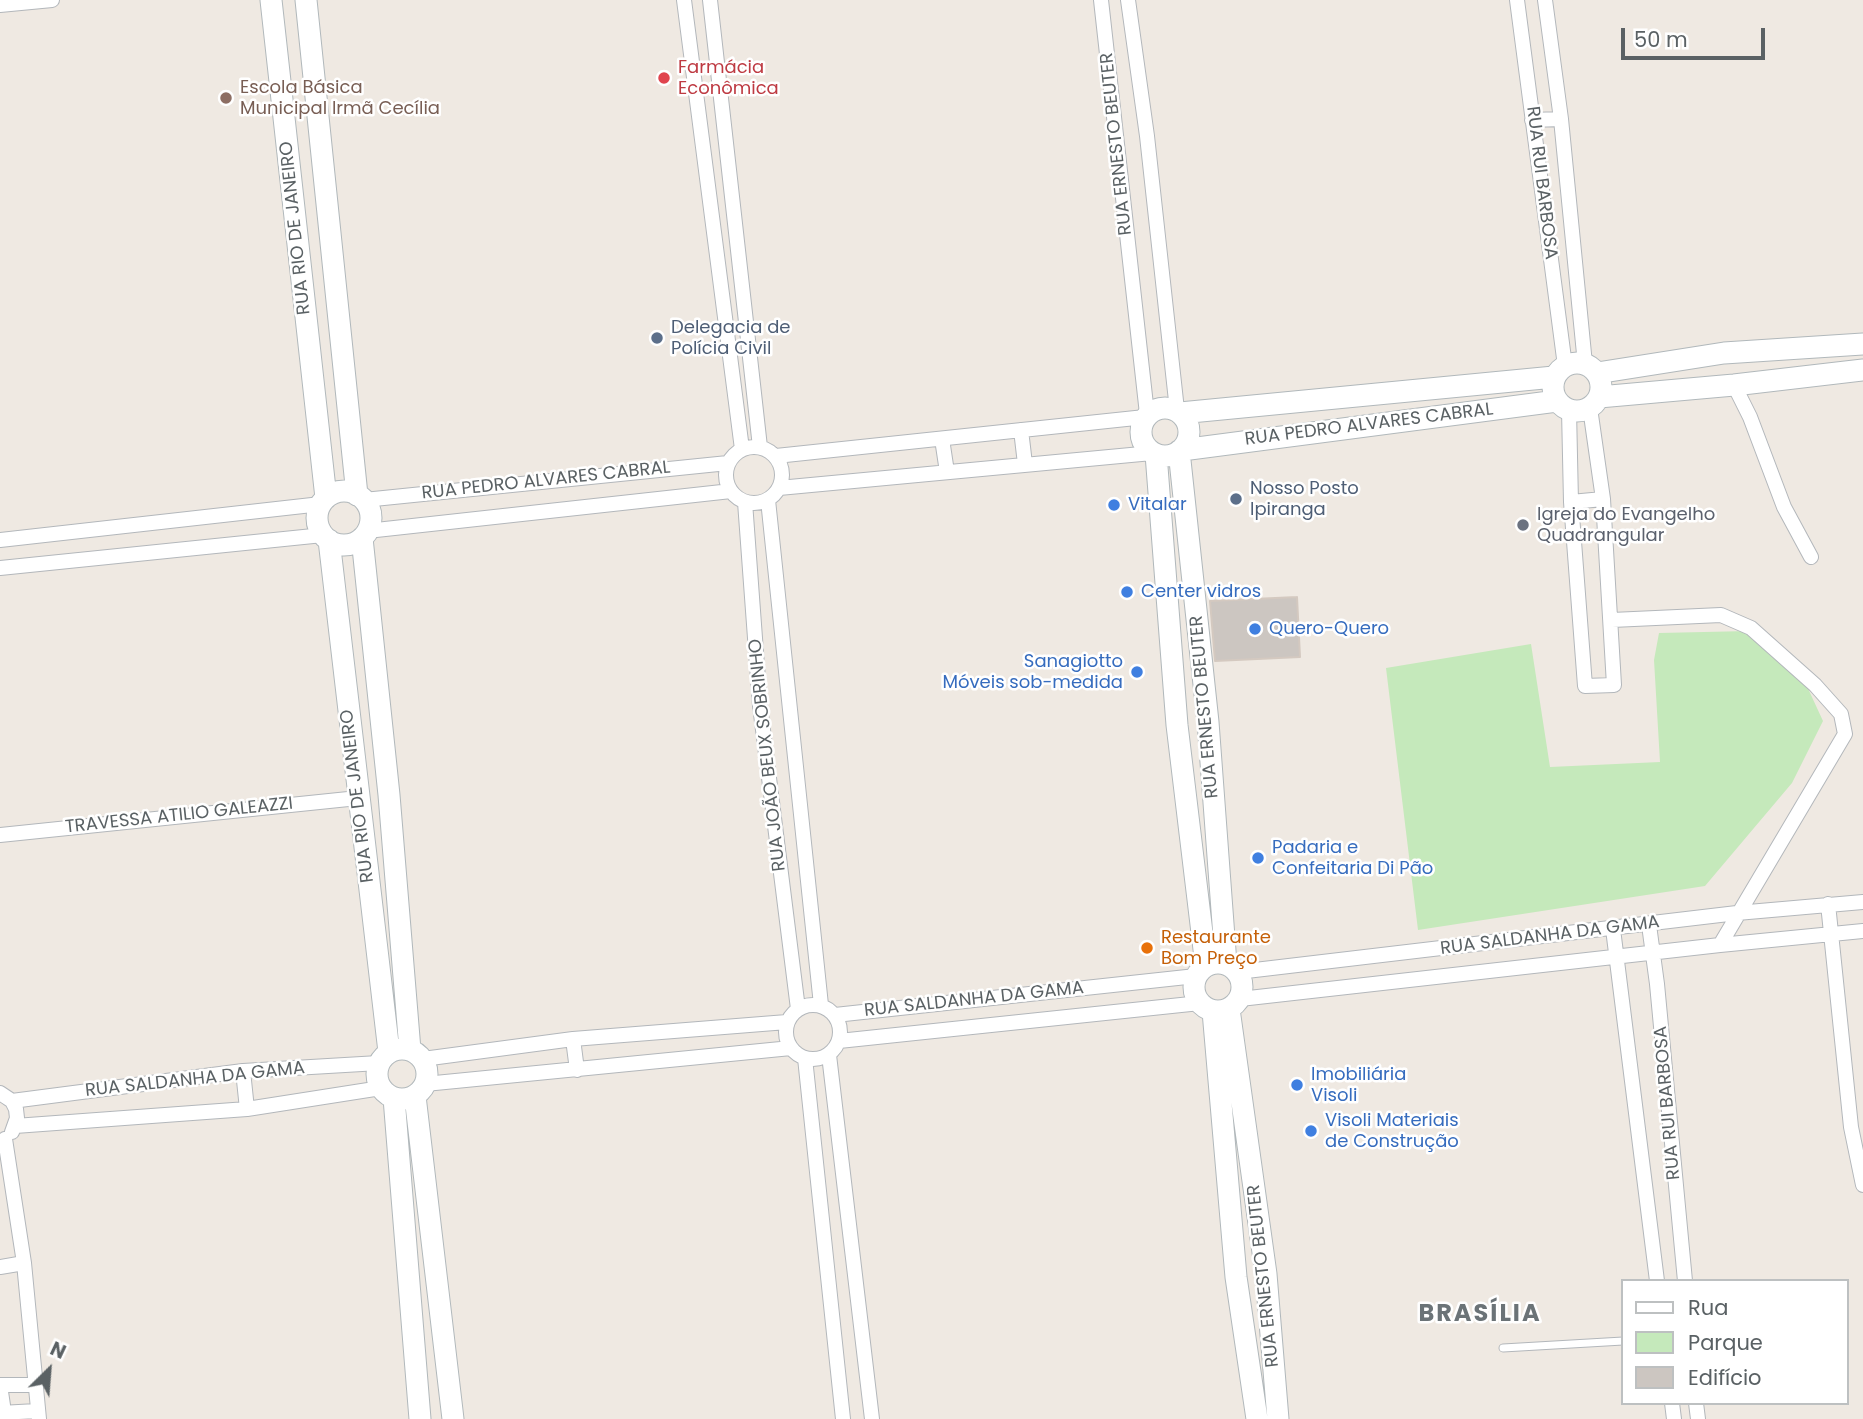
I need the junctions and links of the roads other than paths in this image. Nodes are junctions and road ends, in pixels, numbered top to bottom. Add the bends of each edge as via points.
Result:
1 (52, 0) edge
2 (271, 0) edge
3 (306, 0) edge
4 (684, 0) edge
5 (710, 0) edge
6 (1101, 0) edge
7 (1128, 0) edge
8 (1517, 0) edge
9 (1545, 0) edge
10 (0, 5) edge
11 (1561, 119) junction
12 (1532, 120) junction
13 (1863, 344) edge
14 (1575, 370) junction
15 (1863, 370) edge
16 (1734, 385) junction
17 (1579, 404) junction
18 (1178, 412) junction
19 (1146, 416) junction
20 (1021, 430) junction
21 (942, 439) junction
22 (760, 447) junction
23 (742, 449) junction
24 (1180, 450) junction
25 (1154, 453) junction
26 (776, 456) junction
27 (728, 463) junction
28 (1024, 464) junction
29 (947, 472) junction
30 (779, 488) junction
31 (731, 491) junction
32 (360, 497) junction
33 (768, 499) junction
34 (1604, 499) junction
35 (323, 501) junction
36 (745, 502) junction
37 (1571, 502) junction
38 (365, 535) junction
39 (326, 538) junction
40 (0, 540) edge
41 (1811, 557) dead end
42 (0, 568) edge
43 (1612, 620) junction
44 (385, 760) junction
45 (354, 762) junction
46 (358, 798) junction
47 (0, 835) edge
48 (1863, 902) edge
49 (1828, 904) junction
50 (1737, 913) junction
51 (1648, 925) junction
52 (1613, 929) junction
53 (1863, 931) edge
54 (1832, 934) junction
55 (1720, 944) junction
56 (1653, 953) junction
57 (1616, 957) junction
58 (1216, 970) junction
59 (821, 1005) junction
60 (1220, 1006) junction
61 (798, 1009) junction
62 (835, 1015) junction
63 (787, 1021) junction
64 (573, 1039) junction
65 (839, 1041) junction
66 (791, 1048) junction
67 (829, 1055) junction
68 (400, 1056) junction
69 (804, 1058) junction
70 (578, 1070) junction
71 (243, 1071) junction
72 (404, 1091) junction
73 (6, 1097) edge
74 (247, 1109) junction
75 (15, 1126) junction
76 (3, 1140) edge
77 (1863, 1185) edge
78 (24, 1263) junction
79 (0, 1267) edge
80 (1657, 1279) edge
81 (1685, 1279) edge
82 (1622, 1341) edge
83 (1503, 1348) dead end
84 (0, 1385) edge
85 (35, 1385) junction
86 (452, 1393) junction
87 (418, 1409) edge
88 (3, 1415) edge
89 (38, 1415) edge
90 (453, 1419) edge
91 (843, 1419) edge
92 (872, 1419) edge
93 (1256, 1419) edge
94 (1278, 1419) edge

1 - 10 street
2 - 35 street, RUA RIO DE JANEIRO
3 - 32 street, RUA RIO DE JANEIRO
4 - 23 street
5 - 22 street
6 - 19 street, RUA ERNESTO BEUTER
7 - 18 street, RUA ERNESTO BEUTER
8 - 12 street, RUA RUI BARBOSA
9 - 11 street, RUA RUI BARBOSA
11 - 12 street
11 - 14 street, RUA RUI BARBOSA
12 - 14 street, RUA RUI BARBOSA
13 - 14 street, RUA PEDRO ALVARES CABRAL via 1724,353
14 - 17 street via 1600,381
14 - 17 street via 1553,394
14 - 18 street, RUA PEDRO ALVARES CABRAL
15 - 16 street, RUA PEDRO ALVARES CABRAL
16 - 17 street, RUA PEDRO ALVARES CABRAL
16 - 41 street via 1784,507
17 - 24 street, RUA PEDRO ALVARES CABRAL
17 - 34 street
17 - 37 street
18 - 19 street via 1168,407
18 - 24 street via 1189,431
19 - 20 street
19 - 25 street via 1140,436
20 - 21 street
20 - 28 street
21 - 26 street
21 - 29 street
22 - 23 street
22 - 26 street
23 - 27 street
24 - 25 street via 1172,455
24 - 58 street, RUA ERNESTO BEUTER via 1208,722
25 - 28 street
25 - 58 street, RUA ERNESTO BEUTER via 1177,725
26 - 30 street via 782,472
27 - 31 street
27 - 32 street, RUA PEDRO ALVARES CABRAL
28 - 29 street
29 - 30 street
30 - 33 street
31 - 36 street
31 - 38 street, RUA PEDRO ALVARES CABRAL
32 - 35 street via 341,491
32 - 38 street via 371,515
33 - 36 street
33 - 59 street, RUA JOÃO BEUX SOBRINHO
34 - 37 street
34 - 43 street
35 - 39 street via 317,520
35 - 40 street
36 - 61 street, RUA JOÃO BEUX SOBRINHO via 760,706
37 - 43 street via 1585,686 1614,685
38 - 39 street via 346,545
38 - 44 street, RUA RIO DE JANEIRO
39 - 42 street
39 - 45 street, RUA RIO DE JANEIRO
43 - 50 street via 1721,615 1751,628 1841,714 1845,734
44 - 45 street
44 - 68 street, RUA RIO DE JANEIRO
45 - 46 street, RUA RIO DE JANEIRO
46 - 47 street, TRAVESSA ATILIO GALEAZZI
46 - 68 street, RUA RIO DE JANEIRO
48 - 49 street, RUA SALDANHA DA GAMA
49 - 50 street, RUA SALDANHA DA GAMA
49 - 54 street
50 - 51 street, RUA SALDANHA DA GAMA
50 - 55 street
51 - 52 street, RUA SALDANHA DA GAMA
51 - 56 street, RUA RUI BARBOSA
52 - 57 street, RUA RUI BARBOSA
52 - 58 street, RUA SALDANHA DA GAMA
53 - 54 street, RUA SALDANHA DA GAMA
54 - 55 street, RUA SALDANHA DA GAMA
54 - 77 street via 1851,1127
55 - 56 street, RUA SALDANHA DA GAMA
56 - 57 street, RUA SALDANHA DA GAMA
56 - 81 street, RUA RUI BARBOSA
57 - 60 street, RUA SALDANHA DA GAMA
57 - 80 street, RUA RUI BARBOSA
58 - 60 street via 1194,990
58 - 60 street via 1243,985
58 - 62 street, RUA SALDANHA DA GAMA
59 - 61 street
59 - 62 street
60 - 65 street, RUA SALDANHA DA GAMA
60 - 93 street, RUA ERNESTO BEUTER via 1236,1277
60 - 94 street, RUA ERNESTO BEUTER via 1266,1274
61 - 63 street
62 - 65 street
63 - 64 street, RUA SALDANHA DA GAMA
63 - 66 street via 786,1040
64 - 68 street, RUA SALDANHA DA GAMA
64 - 70 street
65 - 67 street
66 - 69 street
66 - 70 street, RUA SALDANHA DA GAMA
67 - 69 street
67 - 92 street
68 - 71 street, RUA SALDANHA DA GAMA
68 - 72 street via 377,1080
68 - 72 street via 428,1075
69 - 91 street
70 - 72 street, RUA SALDANHA DA GAMA
71 - 73 street, RUA SALDANHA DA GAMA
71 - 74 street
72 - 74 street, RUA SALDANHA DA GAMA
72 - 86 street
72 - 87 street
73 - 75 street via 17,1118
74 - 75 street, RUA SALDANHA DA GAMA
75 - 76 street
76 - 78 street
78 - 79 street
78 - 85 street
82 - 83 lane
84 - 85 street
84 - 88 street
85 - 89 street
86 - 87 street
86 - 90 street
88 - 89 street

